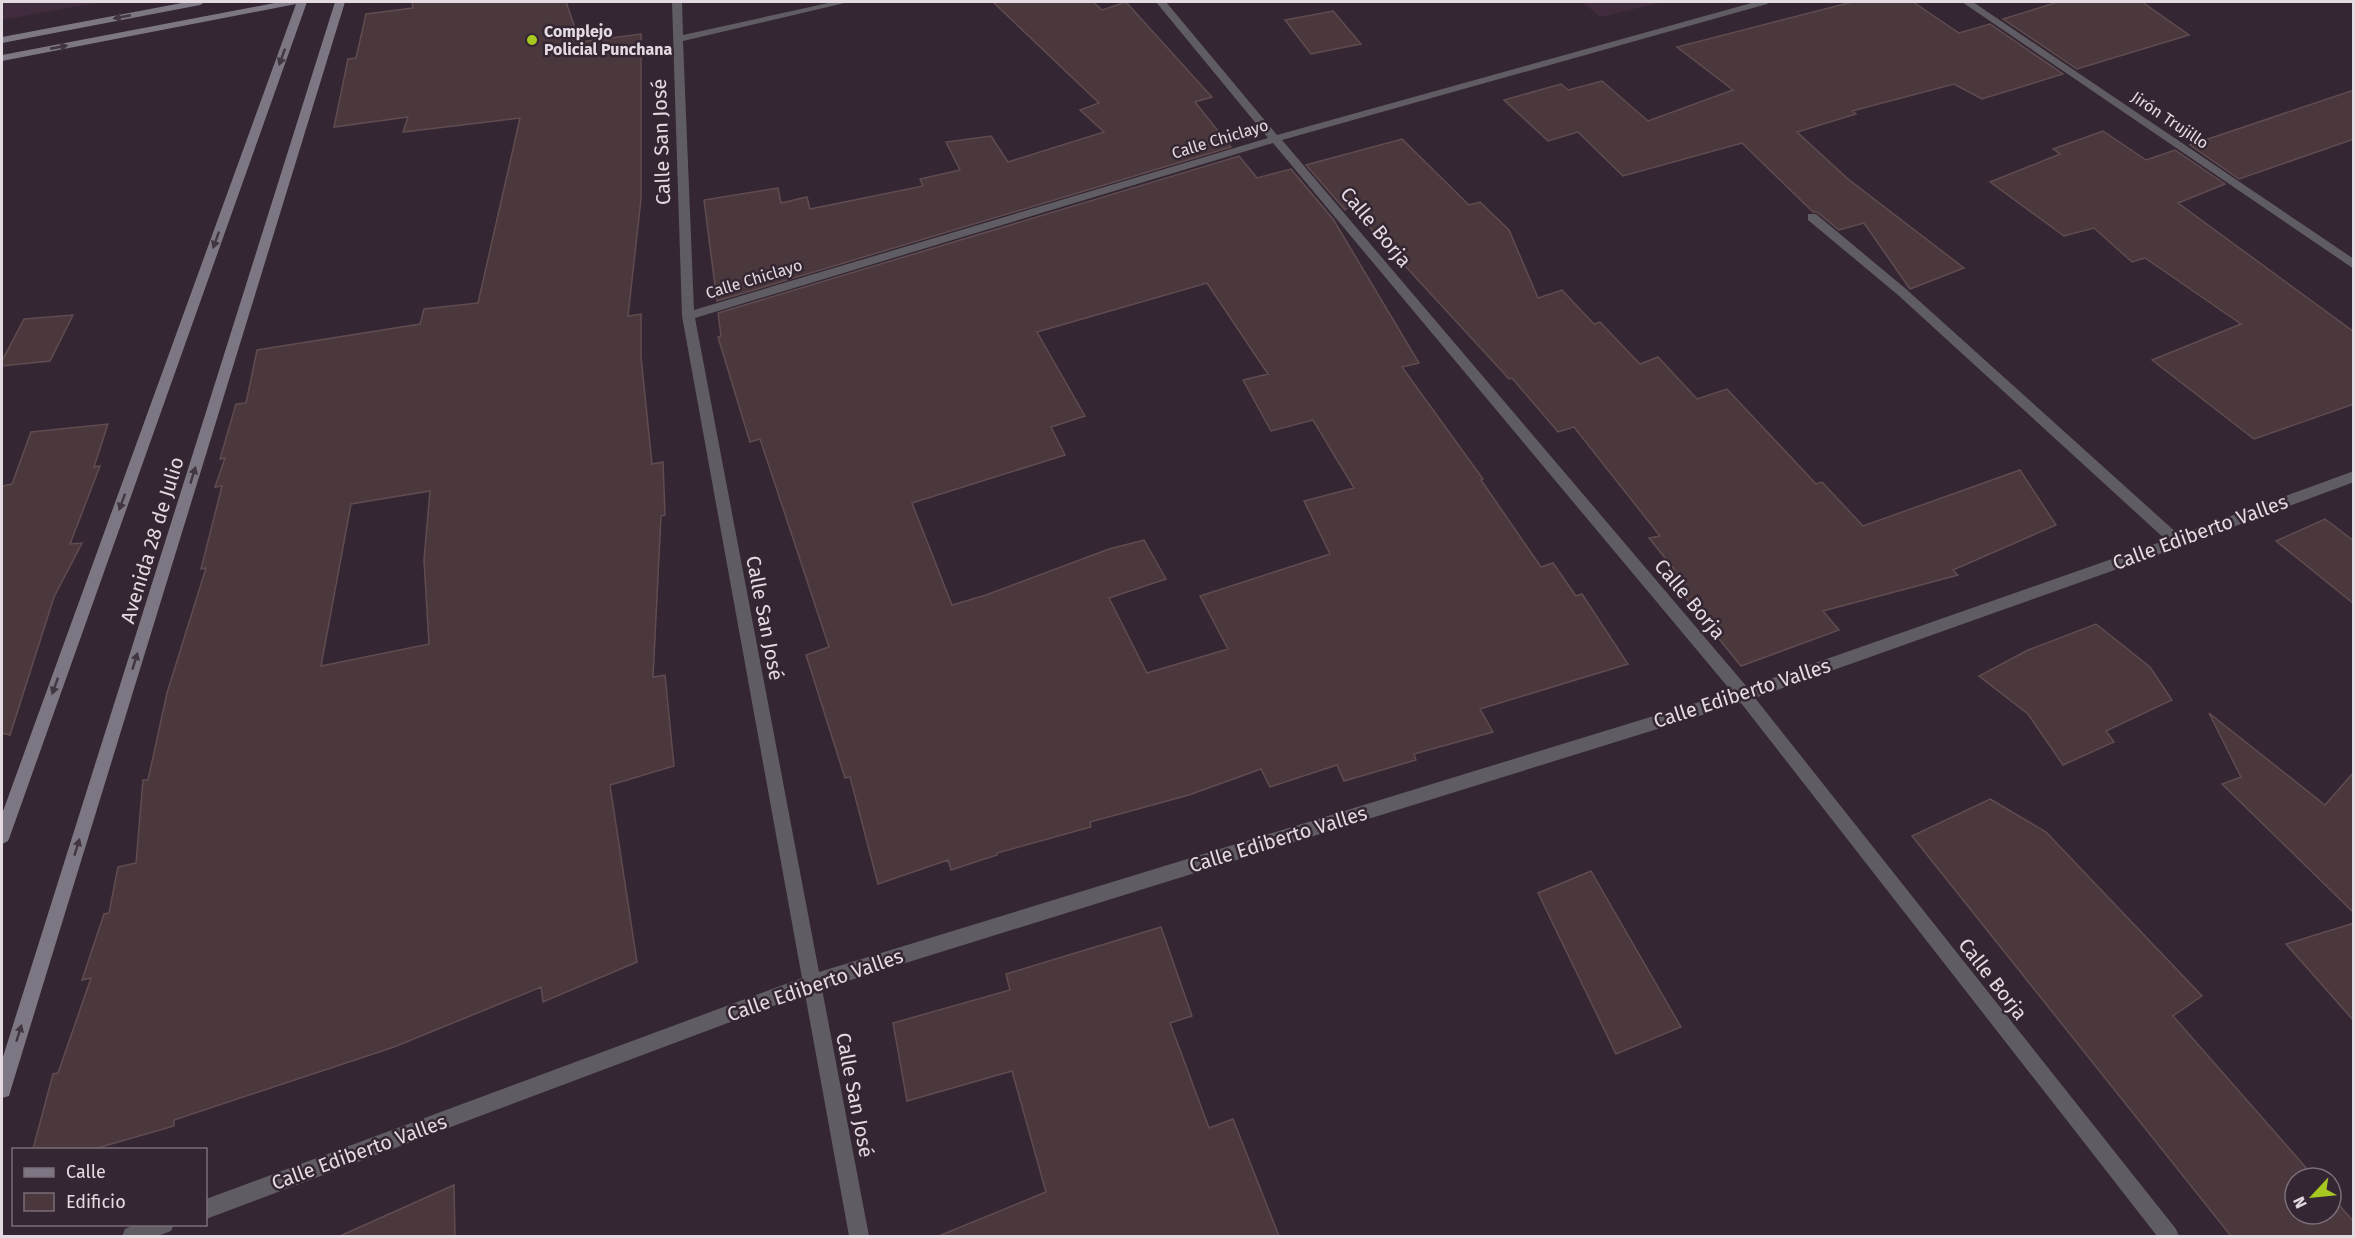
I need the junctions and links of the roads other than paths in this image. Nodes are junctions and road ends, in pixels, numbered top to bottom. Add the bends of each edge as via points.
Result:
1 (200, 2) edge
2 (293, 2) edge
3 (302, 2) edge
4 (340, 2) edge
5 (677, 2) edge
6 (844, 2) edge
7 (1161, 2) edge
8 (1764, 2) edge
9 (1967, 2) edge
10 (678, 39) junction
11 (2, 40) edge
12 (2, 58) edge
13 (1275, 139) junction
14 (1812, 217) dead end
15 (2354, 265) edge
16 (687, 316) junction
17 (2354, 476) edge
18 (2177, 542) junction
19 (1743, 695) junction
20 (2, 836) edge
21 (812, 983) junction
22 (2, 1089) edge
23 (207, 1209) edge
24 (159, 1226) edge
25 (132, 1236) edge
26 (860, 1236) edge
27 (2169, 1236) edge

1 -> 11 main road
12 -> 2 main road
3 -> 20 main road, Avenida 28 de Julio
22 -> 4 main road, Avenida 28 de Julio
5 - 10 street, Calle San José
6 - 10 street
7 - 13 street, Calle Borja
8 - 13 street, Calle Chiclayo
9 - 15 street, Jirón Trujillo
10 - 16 street, Calle San José
13 - 16 street, Calle Chiclayo
13 - 19 street, Calle Borja
14 - 18 street via 1902,292
16 - 21 street, Calle San José
17 - 18 street, Calle Ediberto Valles
18 - 19 street, Calle Ediberto Valles
19 - 21 street, Calle Ediberto Valles
19 - 27 street, Calle Borja
21 - 23 street, Calle Ediberto Valles
21 - 26 street, Calle San José
24 - 25 street

